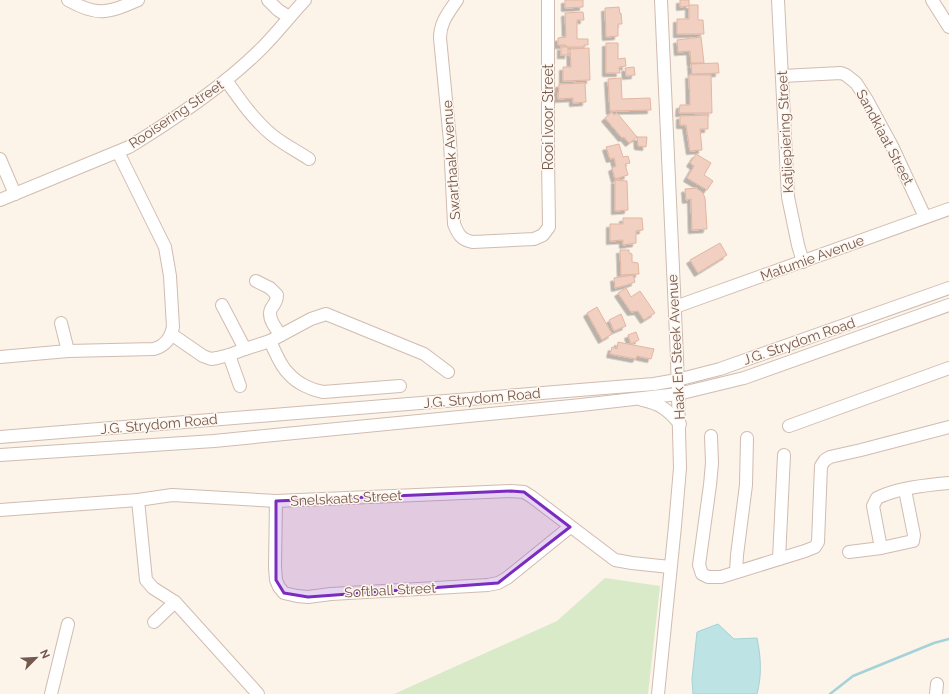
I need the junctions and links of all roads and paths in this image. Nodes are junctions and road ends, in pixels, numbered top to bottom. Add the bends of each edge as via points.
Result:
1 (68, 0) edge
2 (138, 0) edge
3 (268, 0) edge
4 (305, 0) edge
5 (457, 0) edge
6 (548, 0) edge
7 (661, 0) edge
8 (778, 0) edge
9 (932, 0) edge
10 (289, 17) junction
11 (948, 22) edge
12 (782, 76) junction
13 (226, 80) junction
14 (118, 152) junction
15 (0, 159) edge
16 (309, 159) dead end
17 (15, 194) junction
18 (0, 200) edge
19 (949, 209) edge
20 (926, 218) junction
21 (545, 233) joint
22 (803, 262) junction
23 (256, 281) dead end
24 (949, 288) edge
25 (222, 305) dead end
26 (949, 305) edge
27 (675, 307) junction
28 (61, 324) dead end
29 (171, 334) junction
30 (275, 338) junction
31 (245, 348) junction
32 (68, 351) junction
33 (229, 355) junction
34 (0, 357) edge
35 (949, 368) edge
36 (448, 372) dead end
37 (677, 380) junction
38 (240, 386) dead end
39 (400, 386) dead end
40 (678, 394) junction
41 (635, 399) junction
42 (680, 424) junction
43 (789, 426) dead end
44 (949, 427) edge
45 (711, 436) dead end
46 (0, 437) edge
47 (747, 438) dead end
48 (784, 455) dead end
49 (0, 456) edge
50 (949, 483) edge
51 (905, 490) junction
52 (138, 500) junction
53 (276, 501) junction
54 (0, 510) edge
55 (570, 526) junction
56 (881, 548) junction
57 (850, 552) dead end
58 (779, 559) junction
59 (670, 567) junction
60 (736, 572) junction
61 (175, 602) junction
62 (154, 622) dead end
63 (68, 624) dead end
64 (51, 694) edge
65 (258, 694) edge
66 (658, 694) edge

1 - 2 street via 86,9 106,12
3 - 10 street
4 - 10 street, Rooisering Street
5 - 21 street, Swarthaak Avenue via 444,20 440,38 449,127 454,224 461,238 474,242 526,240
6 - 21 street, Rooi Ivoor Street via 549,227
7 - 27 street, Haak En Steek Avenue
8 - 12 street, Katjiepiering Street
9 - 11 street
10 - 13 street, Rooisering Street via 262,49
12 - 20 street, Sandkiaat Street via 841,74 856,83 892,146
12 - 22 street, Katjiepiering Street via 788,197
13 - 14 street, Rooisering Street via 146,136
13 - 16 street via 251,116 273,136
14 - 17 street, Rooisering Street
14 - 29 street via 165,247 170,276 173,326
15 - 17 street
17 - 18 street, Rooisering Street
19 - 20 street, Matumie Avenue
20 - 22 street, Matumie Avenue
22 - 27 street, Matumie Avenue
23 - 30 street via 277,295 270,316
24 - 37 street, J.G. Strydom Road via 720,369
25 - 31 street
26 - 40 street, J.G. Strydom Road via 744,378
27 - 37 street, Haak En Steek Avenue
28 - 32 street
29 - 32 street via 163,346 154,349
29 - 33 street via 212,359
30 - 31 street
30 - 36 street via 317,316 326,314 424,354
30 - 39 street via 281,364 288,374 313,390 323,392
31 - 33 street
32 - 34 street
33 - 38 street
35 - 43 street
37 - 40 street, Haak En Steek Avenue
37 - 46 street, J.G. Strydom Road via 634,386
40 - 41 street, J.G. Strydom Road
40 - 42 street, Haak En Steek Avenue
41 - 42 street via 664,408
41 - 49 street, J.G. Strydom Road via 214,441
42 - 59 street, Haak En Steek Avenue via 680,478
44 - 58 street via 825,460 821,466 817,545
45 - 60 street via 710,485 699,565 702,574 708,577 721,577
47 - 60 street via 746,485
48 - 58 street
50 - 51 street
51 - 56 street via 881,496 874,502
51 - 56 street via 914,538 908,543
52 - 53 street, Snelskaats Street via 172,496
52 - 54 street, Snelskaats Street
52 - 61 street via 146,580 150,586
53 - 55 street, Snelskaats Street via 524,492
53 - 55 street, Softball Street via 276,580 284,593 308,597 498,583
55 - 59 street, Snelskaats Street via 615,560
56 - 57 street
58 - 60 street
59 - 66 street, Haak En Steek Avenue
61 - 62 street
61 - 65 street
63 - 64 street

